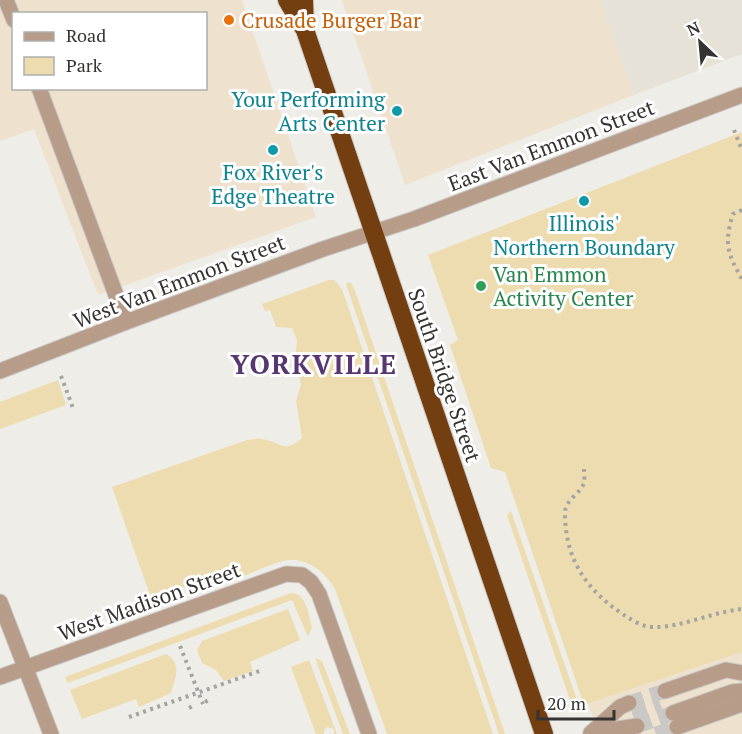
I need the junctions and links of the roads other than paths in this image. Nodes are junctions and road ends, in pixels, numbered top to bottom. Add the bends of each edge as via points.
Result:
1 (6, 0) edge
2 (287, 0) edge
3 (304, 0) edge
4 (12, 15) edge
5 (304, 30) junction
6 (40, 90) edge
7 (742, 95) edge
8 (374, 232) junction
9 (126, 322) junction
10 (0, 371) edge
11 (0, 602) edge
12 (26, 668) junction
13 (742, 673) edge
14 (0, 677) edge
15 (742, 678) edge
16 (742, 691) edge
17 (742, 704) edge
18 (671, 708) junction
19 (51, 734) edge
20 (369, 734) edge
21 (544, 734) edge
22 (591, 734) edge

1 - 4 street
2 - 5 highway, South Bridge Street
3 - 5 highway, South Bridge Street
5 - 8 highway, South Bridge Street
6 - 9 street
7 - 8 street, East Van Emmon Street
8 - 9 street, West Van Emmon Street
8 - 21 highway, South Bridge Street
9 - 10 street, West Van Emmon Street
11 - 12 street
12 - 14 street, West Madison Street
12 - 19 street
12 - 20 street, West Madison Street via 286,574 302,575 319,594
13 - 18 street via 726,670
15 - 18 street via 728,679
16 - 18 street
17 - 18 street
22 - 22 street via 620,707 633,714

